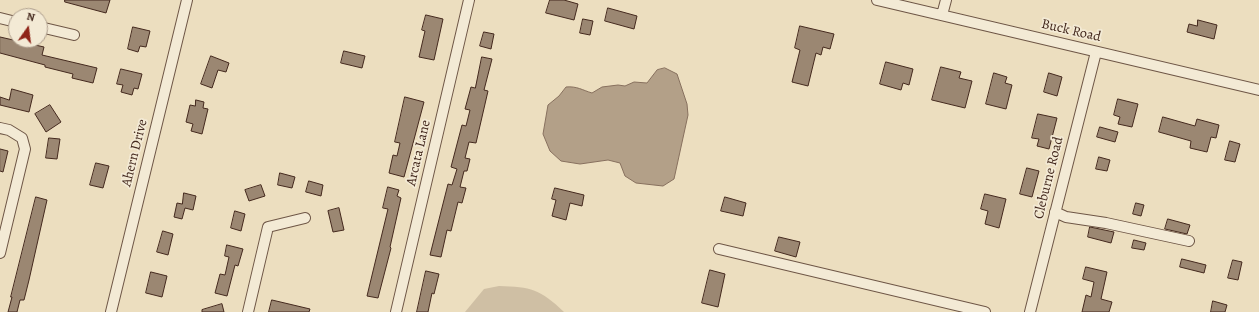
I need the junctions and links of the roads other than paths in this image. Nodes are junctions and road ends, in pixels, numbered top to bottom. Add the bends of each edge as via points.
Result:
1 (187, 0) edge
2 (469, 0) edge
3 (876, 0) edge
4 (946, 0) edge
5 (942, 15) junction
6 (48, 29) edge
7 (74, 35) dead end
8 (1096, 52) junction
9 (1259, 90) edge
10 (0, 128) edge
11 (1055, 212) junction
12 (305, 218) dead end
13 (1189, 241) dead end
14 (1, 246) edge
15 (719, 249) dead end
16 (111, 312) edge
17 (248, 312) edge
18 (396, 312) edge
19 (985, 312) edge
20 (1030, 312) edge

1 - 16 street, Ahern Drive
2 - 18 street, Arcata Lane
3 - 5 street, Buck Road
4 - 5 street
5 - 8 street, Buck Road
6 - 7 street
8 - 9 street, Buck Road
8 - 11 street, Cleburne Road
10 - 14 street via 22,138 25,149
11 - 13 street via 1066,217
11 - 20 street, Cleburne Road
12 - 17 street via 268,226
15 - 19 street

